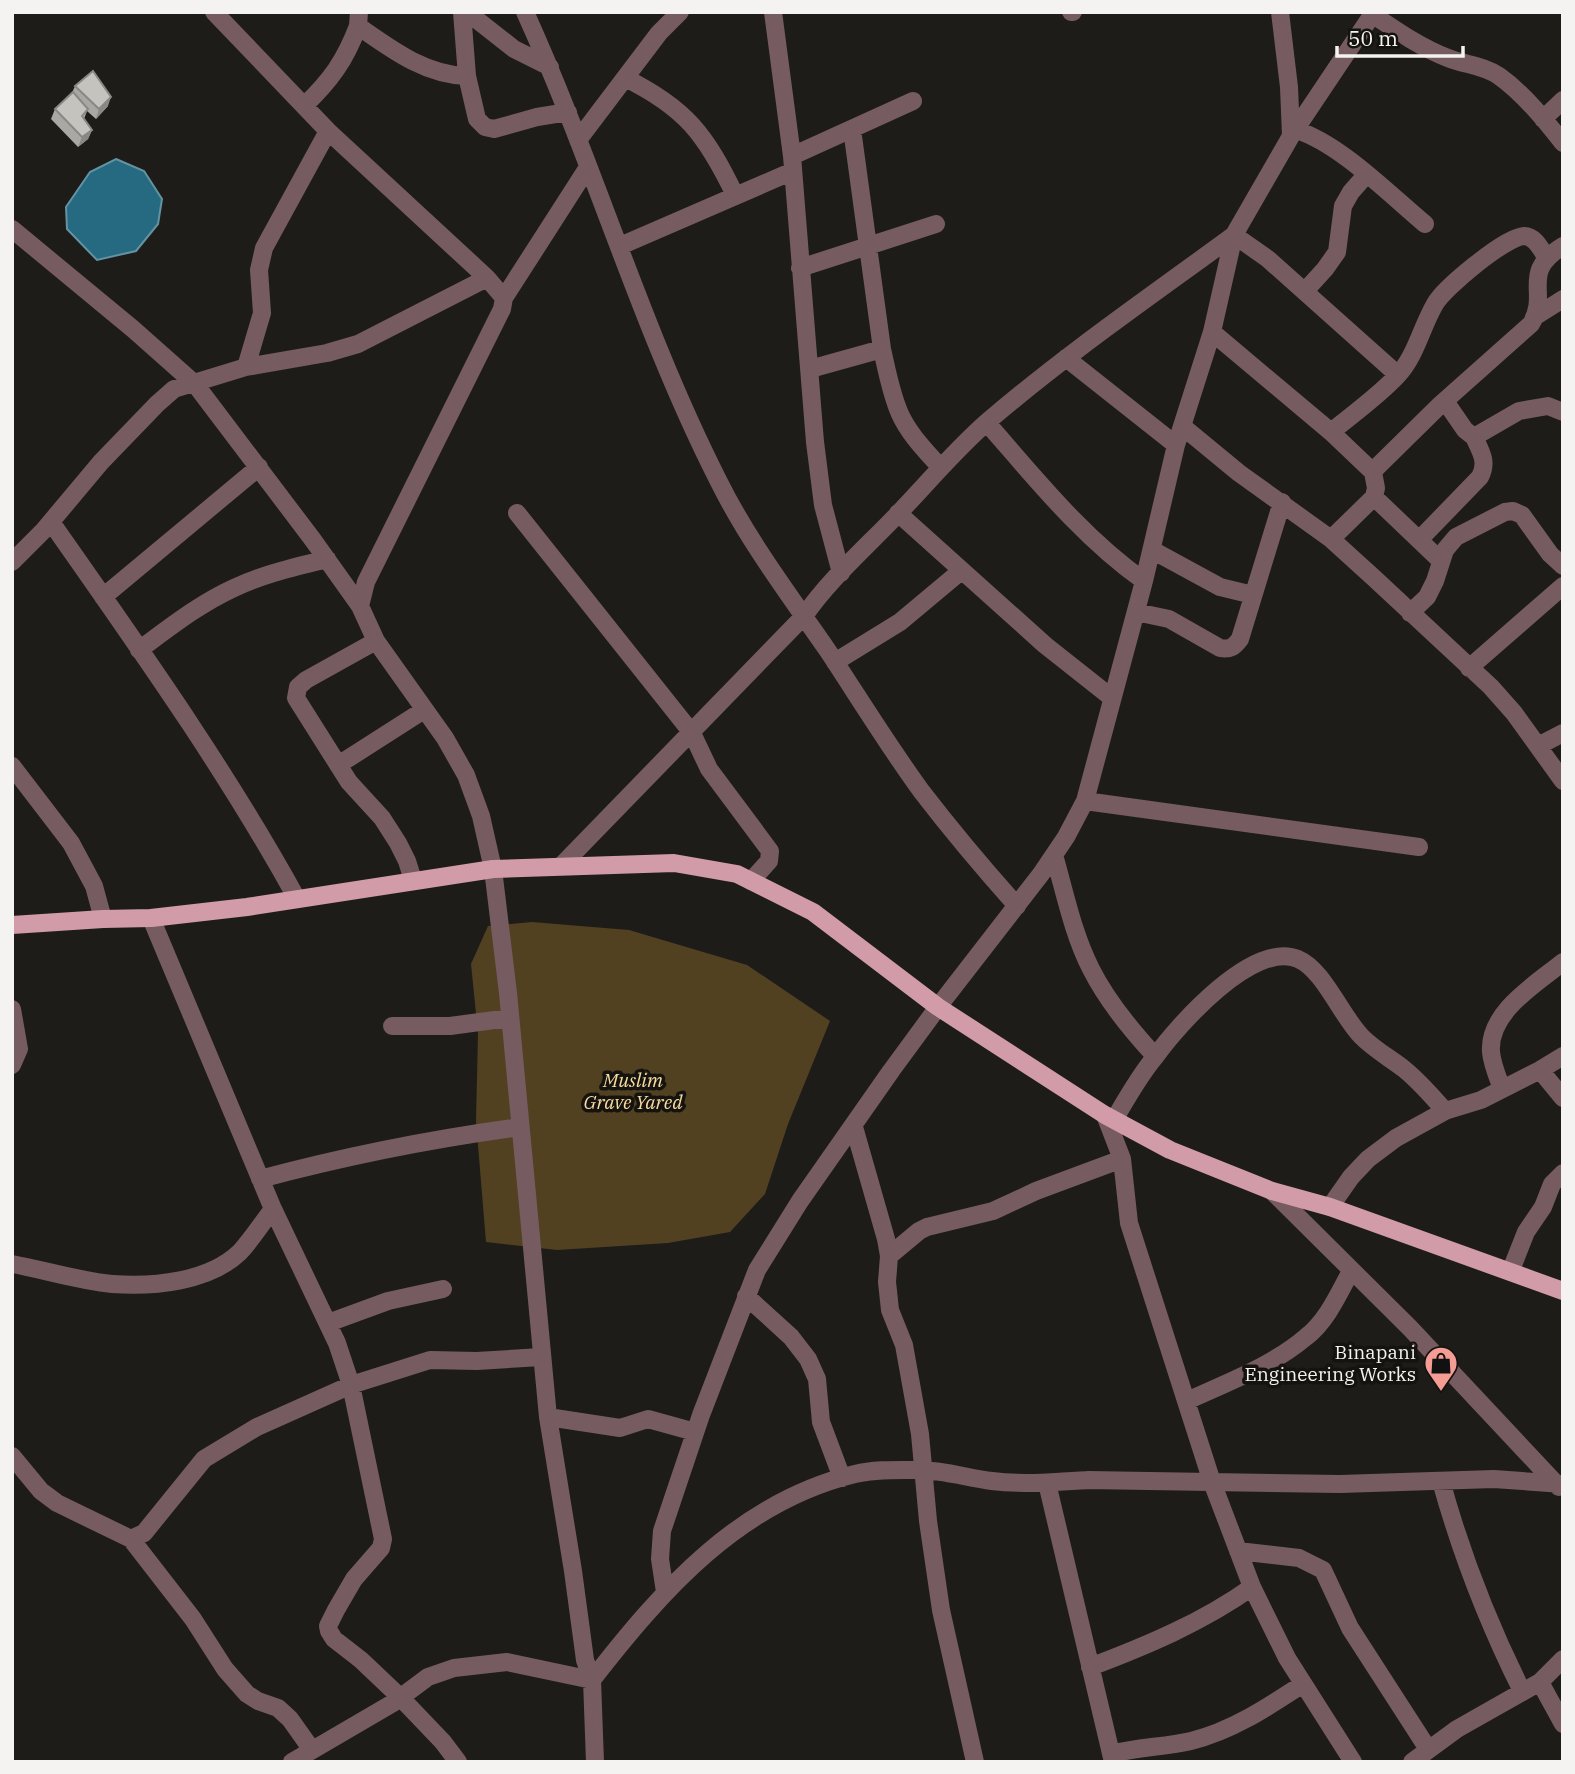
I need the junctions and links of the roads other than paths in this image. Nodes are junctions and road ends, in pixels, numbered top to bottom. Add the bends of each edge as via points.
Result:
1 (214, 12) edge
2 (465, 12) edge
3 (525, 12) edge
4 (681, 12) edge
5 (772, 12) edge
6 (1280, 12) edge
7 (1373, 13) edge
8 (358, 19) edge
9 (550, 67) junction
10 (467, 76) junction
11 (625, 78) junction
12 (1563, 100) edge
13 (912, 101) dead end
14 (303, 106) junction
15 (568, 112) junction
16 (1543, 119) junction
17 (852, 129) junction
18 (328, 131) junction
19 (1294, 133) junction
20 (578, 140) junction
21 (1563, 143) edge
22 (792, 164) junction
23 (588, 167) junction
24 (1366, 175) junction
25 (735, 195) junction
26 (1425, 223) dead end
27 (936, 224) dead end
28 (12, 229) edge
29 (1234, 235) junction
30 (620, 246) junction
31 (1563, 246) edge
32 (868, 247) junction
33 (1546, 257) junction
34 (800, 268) junction
35 (487, 278) junction
36 (1305, 291) junction
37 (504, 298) junction
38 (1563, 299) edge
39 (1536, 316) junction
40 (1212, 332) junction
41 (882, 349) junction
42 (1066, 358) junction
43 (246, 367) junction
44 (810, 369) junction
45 (1398, 375) junction
46 (195, 384) junction
47 (1445, 401) junction
48 (1563, 412) edge
49 (987, 423) junction
50 (1182, 426) junction
51 (1331, 432) junction
52 (1474, 437) junction
53 (1176, 445) junction
54 (259, 467) junction
55 (940, 467) junction
56 (1373, 472) junction
57 (1374, 497) junction
58 (1282, 502) junction
59 (516, 513) dead end
60 (898, 513) junction
61 (51, 522) junction
62 (1331, 539) junction
63 (1419, 540) junction
64 (1152, 550) junction
65 (15, 555) edge
66 (327, 559) junction
67 (1441, 561) junction
68 (1563, 566) edge
69 (961, 570) junction
70 (841, 573) junction
71 (1144, 581) junction
72 (1563, 586) edge
73 (1253, 595) junction
74 (103, 597) junction
75 (360, 606) junction
76 (1136, 611) junction
77 (1410, 612) junction
78 (804, 616) junction
79 (376, 641) junction
80 (139, 650) junction
81 (835, 662) junction
82 (1469, 668) junction
83 (1112, 698) junction
84 (424, 710) junction
85 (692, 733) junction
86 (1563, 733) edge
87 (1538, 746) junction
88 (338, 765) junction
89 (12, 766) edge
90 (1563, 781) edge
91 (1085, 801) junction
92 (1419, 847) dead end
93 (1054, 855) junction
94 (561, 866) junction
95 (493, 869) junction
96 (413, 880) junction
97 (751, 881) junction
98 (296, 900) junction
99 (1017, 906) junction
100 (151, 918) junction
101 (103, 919) junction
102 (12, 926) edge
103 (1563, 961) edge
104 (938, 1007) junction
105 (12, 1009) edge
106 (510, 1018) junction
107 (392, 1026) dead end
108 (1155, 1056) junction
109 (1563, 1056) edge
110 (12, 1065) edge
111 (1540, 1070) junction
112 (1502, 1089) junction
113 (1563, 1098) edge
114 (1445, 1111) junction
115 (1110, 1117) junction
116 (520, 1127) junction
117 (854, 1127) junction
118 (1122, 1159) junction
119 (1563, 1172) edge
120 (260, 1179) junction
121 (1272, 1191) junction
122 (1330, 1207) junction
123 (273, 1209) junction
124 (889, 1256) junction
125 (12, 1264) edge
126 (1351, 1270) junction
127 (1511, 1270) junction
128 (443, 1289) dead end
129 (1563, 1290) edge
130 (746, 1296) junction
131 (328, 1323) junction
132 (541, 1357) junction
133 (351, 1385) junction
134 (1187, 1401) junction
135 (548, 1417) junction
136 (695, 1432) junction
137 (12, 1456) edge
138 (923, 1470) junction
139 (842, 1478) junction
140 (1441, 1481) junction
141 (1213, 1482) junction
142 (1046, 1483) junction
143 (1560, 1486) edge
144 (131, 1539) junction
145 (1238, 1551) junction
146 (1252, 1587) junction
147 (665, 1592) junction
148 (1563, 1659) edge
149 (1090, 1667) junction
150 (592, 1680) junction
151 (1540, 1682) junction
152 (1303, 1684) junction
153 (1522, 1691) junction
154 (400, 1697) junction
155 (1563, 1724) edge
156 (1428, 1749) junction
157 (312, 1750) junction
158 (1112, 1758) edge
159 (292, 1762) edge
160 (458, 1762) edge
161 (595, 1762) edge
162 (975, 1762) edge
163 (1353, 1762) edge
164 (1412, 1762) edge

1 - 14 street
2 - 9 street via 514,49
2 - 10 street
3 - 9 street
4 - 11 street
5 - 22 street
6 - 19 street
7 - 16 street via 1429,50 1499,76
7 - 19 street
8 - 10 street via 406,58 433,71
8 - 14 street via 338,69
9 - 15 street
10 - 15 street via 477,119 485,127 494,129
11 - 20 street
11 - 25 street via 660,97 699,132
12 - 16 street
13 - 17 street
14 - 18 street
15 - 20 street
16 - 21 street
17 - 22 street
17 - 32 street
18 - 35 street
18 - 43 street via 264,248 259,270 262,313
19 - 24 street via 1322,141
19 - 29 street
20 - 23 street
22 - 25 street
22 - 34 street
23 - 30 street
23 - 37 street
24 - 26 street
24 - 36 street via 1343,206 1337,252
25 - 30 street
27 - 32 street
28 - 46 street
29 - 36 street
29 - 40 street
29 - 42 street
30 - 78 street via 682,405 719,484 764,561
31 - 33 street
32 - 34 street
32 - 41 street
33 - 39 street via 1537,279
33 - 45 street via 1538,244 1523,236 1472,267 1436,302
34 - 44 street
35 - 37 street
35 - 43 street via 358,344
36 - 45 street
37 - 75 street via 366,582
38 - 39 street
39 - 47 street
40 - 50 street
40 - 51 street
41 - 44 street
41 - 55 street via 900,413
42 - 49 street
42 - 53 street
43 - 46 street
44 - 70 street via 823,505
45 - 51 street
46 - 54 street
46 - 61 street via 174,389 156,404
47 - 52 street
47 - 56 street
48 - 52 street via 1548,406 1519,411
49 - 55 street
49 - 71 street via 1088,537
50 - 53 street
50 - 58 street
51 - 56 street
52 - 63 street via 1484,460 1480,477
53 - 64 street
54 - 66 street
54 - 74 street
55 - 60 street
56 - 57 street
57 - 62 street
57 - 63 street
58 - 62 street
58 - 73 street
59 - 85 street
60 - 69 street
60 - 70 street
61 - 65 street
61 - 74 street
62 - 77 street
63 - 67 street
64 - 71 street
64 - 73 street via 1220,587
66 - 75 street
66 - 80 street via 234,588 195,609
67 - 68 street via 1456,537 1513,511 1522,515
67 - 77 street via 1427,597
69 - 81 street via 900,622
69 - 83 street
70 - 78 street
71 - 76 street
72 - 82 street
73 - 76 street via 1240,639 1228,649 1168,619
74 - 80 street
75 - 79 street
76 - 83 street
77 - 82 street
78 - 81 street
78 - 85 street
79 - 84 street
79 - 88 street via 298,687 296,698
80 - 98 street via 259,831
81 - 99 street via 921,790
82 - 87 street via 1514,713
83 - 91 street
84 - 88 street
84 - 95 street via 466,775
85 - 94 street
85 - 97 street via 709,769 770,851 769,861
86 - 87 street
87 - 90 street
88 - 96 street via 387,827
89 - 101 street via 71,843 94,886
91 - 92 street
91 - 93 street
93 - 99 street
93 - 108 street via 1091,968 1120,1014
94 - 95 main road
94 - 97 main road via 674,863 737,874
95 - 96 main road
95 - 106 street
96 - 98 main road
97 - 104 main road via 813,912
98 - 100 main road
99 - 104 street
100 - 101 main road
100 - 120 street
101 - 102 main road
103 - 112 street via 1498,1022 1491,1055
104 - 115 main road
104 - 117 street
105 - 110 street via 19,1049
106 - 107 street via 450,1026
106 - 116 street
108 - 114 street via 1227,980 1257,963 1282,956 1297,958 1311,968 1360,1035 1423,1085
108 - 115 street
109 - 111 street
111 - 112 street
111 - 113 street
112 - 114 street
114 - 122 street via 1368,1159
115 - 118 street
115 - 121 main road via 1170,1150
116 - 120 street via 431,1139
116 - 132 street
117 - 124 street
117 - 130 street via 778,1234
118 - 124 street via 993,1211 927,1227
118 - 134 street via 1129,1223
119 - 127 street via 1526,1232
120 - 123 street
121 - 122 main road
121 - 126 street
122 - 127 main road
123 - 125 street via 239,1252 215,1269 190,1278 111,1284
123 - 131 street
124 - 138 street via 890,1310 904,1346
126 - 134 street via 1308,1336 1265,1365
126 - 143 street
127 - 129 main road
128 - 131 street via 388,1301
130 - 136 street
130 - 139 street via 808,1359 817,1380 821,1422
131 - 133 street
132 - 133 street via 430,1360
132 - 135 street
133 - 144 street via 257,1427 204,1459 144,1533
133 - 154 street via 383,1539 328,1626 334,1639
134 - 141 street
135 - 136 street via 620,1429 648,1419
135 - 150 street via 584,1660
136 - 147 street via 662,1531
137 - 144 street via 57,1503
138 - 139 street
138 - 142 street
138 - 162 street via 941,1610
139 - 147 street via 782,1502 739,1528
140 - 141 street
140 - 143 street via 1494,1479
140 - 153 street via 1474,1587
141 - 142 street
141 - 145 street
142 - 149 street
144 - 157 street via 225,1669 247,1694 290,1719
145 - 146 street
145 - 156 street via 1299,1558 1323,1570 1350,1628
146 - 149 street via 1201,1619
146 - 152 street
147 - 150 street
148 - 151 street
149 - 158 street
150 - 154 street via 507,1662 471,1665 428,1677
150 - 161 street
151 - 153 street
151 - 155 street
152 - 158 street via 1213,1734
152 - 163 street
153 - 156 street
154 - 157 street
154 - 160 street
156 - 164 street
157 - 159 street

